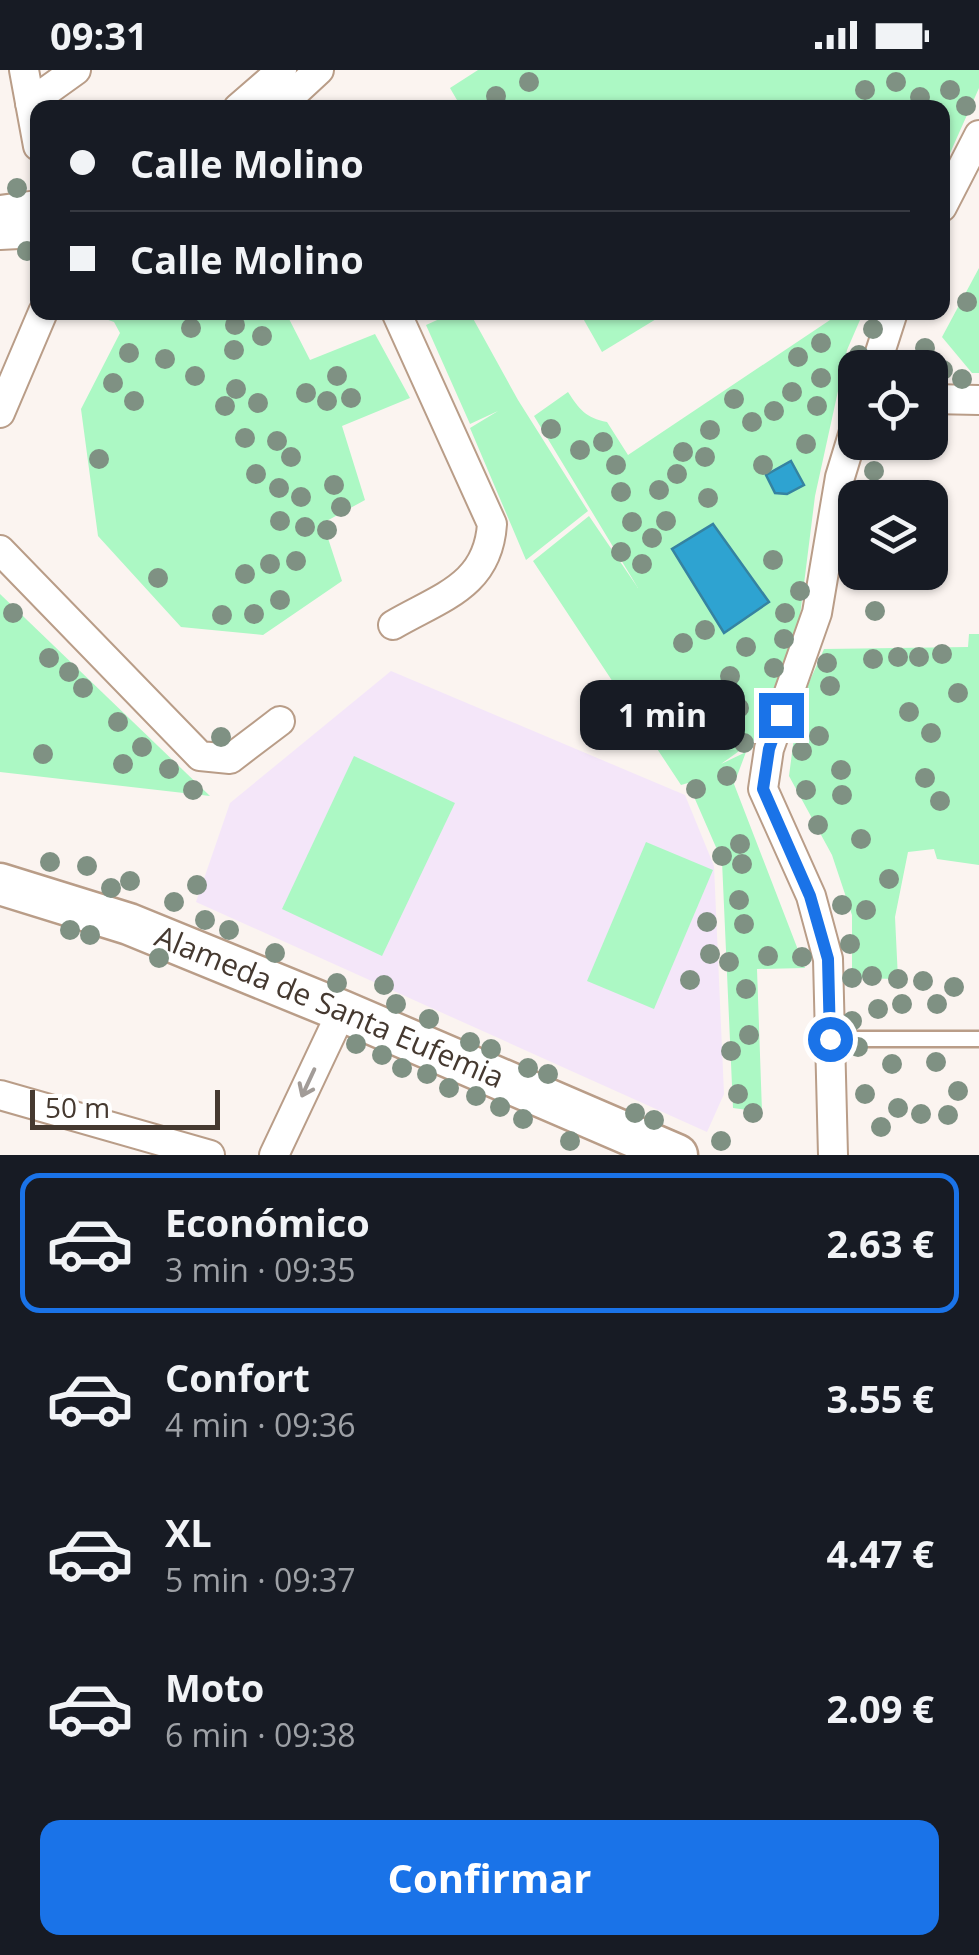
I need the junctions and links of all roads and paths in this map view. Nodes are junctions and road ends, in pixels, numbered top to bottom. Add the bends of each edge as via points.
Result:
1 (24, 70) edge
2 (76, 70) edge
3 (282, 70) edge
4 (320, 70) edge
5 (34, 100) edge
6 (247, 100) edge
7 (291, 100) edge
8 (30, 103) edge
9 (979, 135) edge
10 (950, 191) edge
11 (30, 207) edge
12 (0, 210) edge
13 (30, 234) edge
14 (0, 236) edge
15 (40, 320) edge
16 (400, 320) edge
17 (890, 320) edge
18 (881, 350) edge
19 (948, 399) edge
20 (979, 400) edge
21 (0, 413) edge
22 (845, 460) edge
23 (0, 550) edge
24 (393, 625) dead end
25 (280, 721) dead end
26 (0, 884) edge
27 (342, 1010) junction
28 (979, 1038) edge
29 (830, 1039) junction
30 (0, 1095) edge
31 (666, 1152) edge
32 (210, 1155) edge
33 (274, 1155) edge
34 (833, 1155) edge

1 - 8 street
2 - 5 street
3 - 6 street
4 - 7 street
9 - 10 street
11 - 12 street
13 - 14 street
15 - 21 street
16 - 24 street via 492,524 491,546 474,579
17 - 18 street
19 - 20 street
22 - 29 street via 817,612 769,749 763,789 810,896 828,959
23 - 25 street via 200,756 230,760
26 - 27 street, Alameda de Santa Eufemia via 129,924
27 - 31 street, Alameda de Santa Eufemia
27 -> 33 street
28 - 29 lane
29 - 34 street
30 - 32 street

